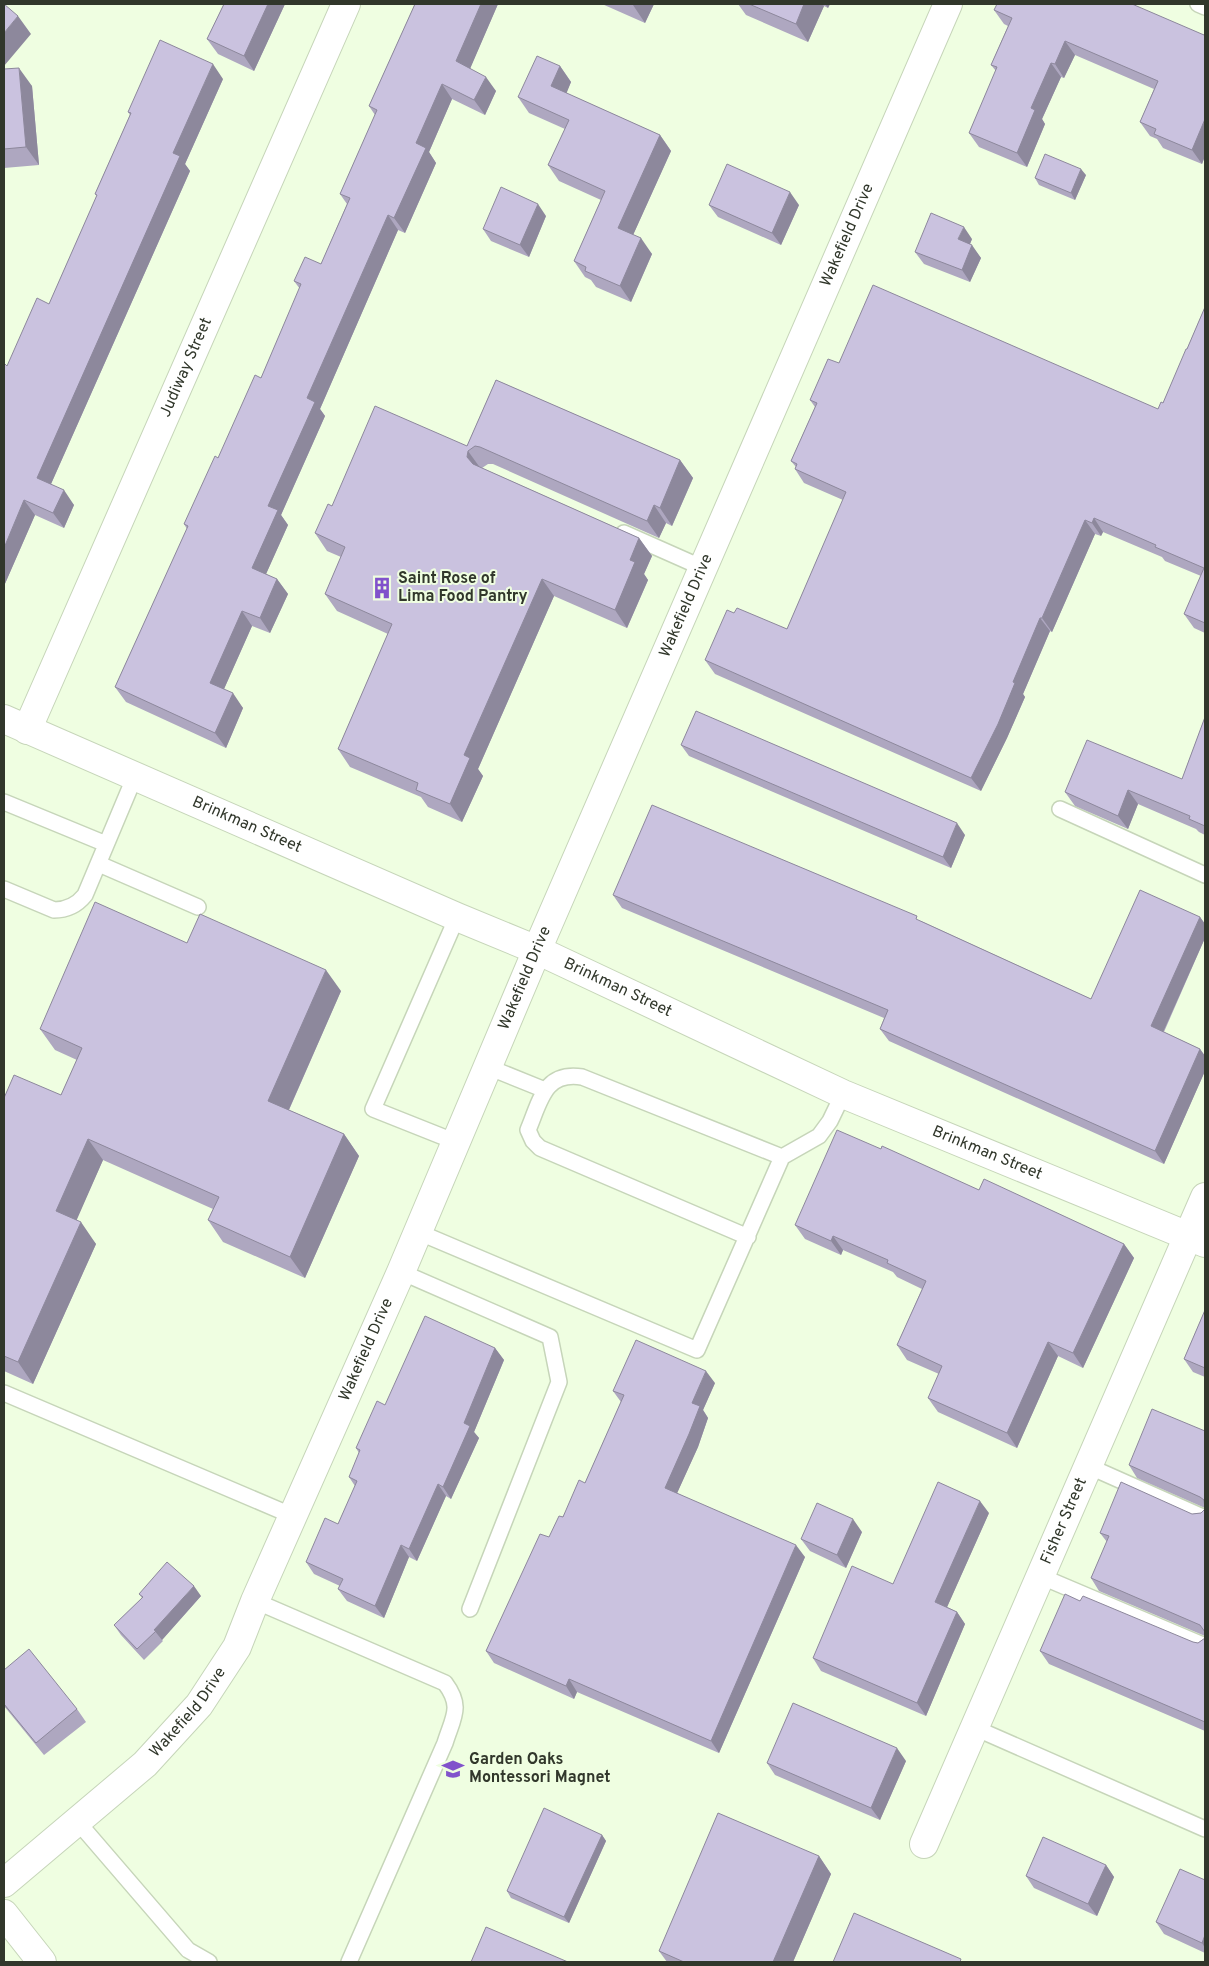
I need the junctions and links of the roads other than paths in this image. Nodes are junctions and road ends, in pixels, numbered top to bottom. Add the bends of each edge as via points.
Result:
1 (346, 4) edge
2 (948, 4) edge
3 (1198, 4) edge
4 (1205, 7) edge
5 (614, 528) edge
6 (703, 568) junction
7 (15, 724) edge
8 (136, 776) junction
9 (4, 802) edge
10 (1060, 808) dead end
11 (106, 844) junction
12 (98, 864) junction
13 (1205, 875) edge
14 (4, 889) edge
15 (198, 907) dead end
16 (457, 917) junction
17 (537, 950) junction
18 (488, 1067) junction
19 (545, 1090) junction
20 (843, 1094) junction
21 (456, 1142) junction
22 (782, 1157) junction
23 (1205, 1197) edge
24 (418, 1232) junction
25 (748, 1237) junction
26 (1197, 1239) edge
27 (401, 1272) junction
28 (4, 1393) edge
29 (1088, 1466) junction
30 (292, 1516) junction
31 (1205, 1518) edge
32 (1040, 1576) junction
33 (255, 1601) junction
34 (470, 1609) dead end
35 (1205, 1646) edge
36 (975, 1728) junction
37 (77, 1821) junction
38 (1205, 1829) edge
39 (924, 1844) dead end
40 (4, 1883) edge
41 (4, 1914) edge
42 (42, 1962) edge
43 (209, 1962) edge
44 (349, 1962) edge

1 - 7 street, Judiway Street
2 - 6 street, Wakefield Drive
3 - 4 lane
5 - 6 lane
6 - 17 street, Wakefield Drive
7 - 8 street, Brinkman Street
8 - 11 lane
8 - 16 street, Brinkman Street
9 - 11 lane
10 - 13 lane
11 - 12 lane
12 - 14 lane via 85,895 79,902 60,910
12 - 15 lane
16 - 17 street, Brinkman Street
16 - 21 lane via 373,1109
17 - 18 street, Wakefield Drive
17 - 20 street, Brinkman Street
18 - 19 lane
18 - 21 street, Wakefield Drive
19 - 22 lane via 557,1079 569,1075 582,1077
19 - 25 lane via 528,1130 540,1148
20 - 22 lane via 819,1136
20 - 26 street, Brinkman Street
21 - 24 street, Wakefield Drive
22 - 25 lane
23 - 26 street, Fisher Street
24 - 25 lane via 697,1350
24 - 27 street, Wakefield Drive
26 - 29 street, Fisher Street
27 - 30 street, Wakefield Drive
27 - 34 lane via 550,1337 560,1382
28 - 30 lane
29 - 31 lane
29 - 32 street, Fisher Street
30 - 33 street, Wakefield Drive
32 - 35 lane
32 - 36 street, Fisher Street
33 - 37 street, Wakefield Drive via 237,1647 199,1704 145,1764
33 - 44 lane via 445,1683 456,1708 445,1743
36 - 38 lane
36 - 39 street, Fisher Street
37 - 40 street, Wakefield Drive
37 - 43 lane via 188,1950
41 - 42 street

